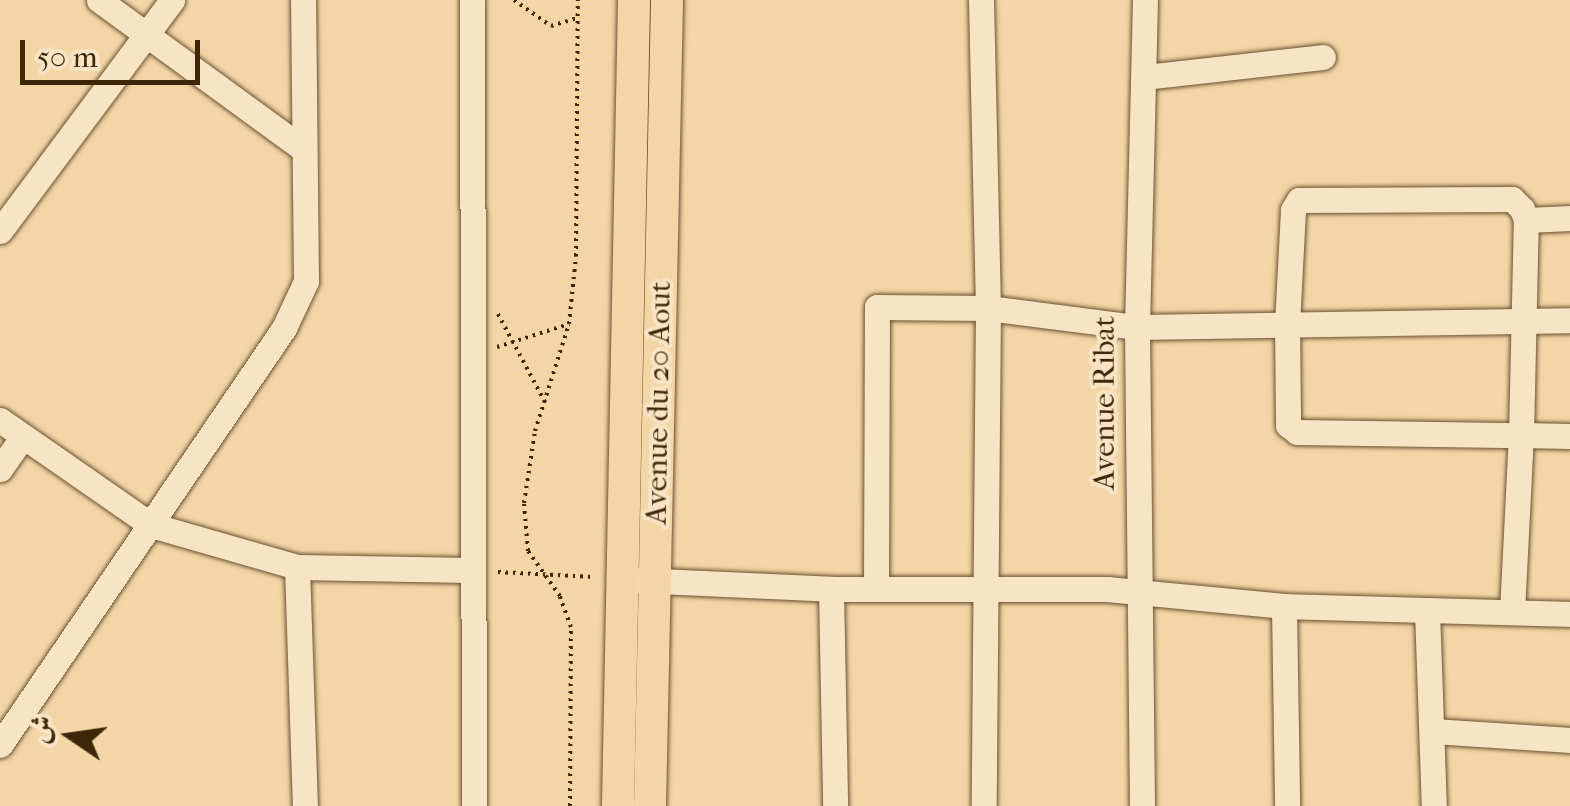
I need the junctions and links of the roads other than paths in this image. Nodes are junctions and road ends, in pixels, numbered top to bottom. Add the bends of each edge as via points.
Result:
1 (99, 0) edge
2 (172, 0) edge
3 (302, 0) edge
4 (472, 0) edge
5 (634, 0) edge
6 (667, 0) edge
7 (981, 0) edge
8 (1144, 0) edge
9 (146, 34) junction
10 (1324, 57) dead end
11 (1144, 77) junction
12 (303, 149) junction
13 (1570, 218) edge
14 (1526, 220) junction
15 (0, 231) edge
16 (988, 308) junction
17 (1570, 320) edge
18 (1286, 323) junction
19 (1522, 323) junction
20 (1137, 327) junction
21 (0, 420) edge
22 (22, 436) junction
23 (1520, 436) junction
24 (1570, 436) edge
25 (0, 469) edge
26 (151, 526) junction
27 (297, 567) junction
28 (471, 570) junction
29 (639, 580) junction
30 (984, 586) junction
31 (831, 589) junction
32 (876, 590) junction
33 (1137, 592) junction
34 (1284, 606) junction
35 (1428, 610) junction
36 (1512, 612) junction
37 (1570, 614) edge
38 (1434, 731) junction
39 (2, 737) edge
40 (1570, 740) edge
41 (305, 806) edge
42 (474, 806) edge
43 (618, 806) edge
44 (650, 806) edge
45 (835, 806) edge
46 (984, 806) edge
47 (1142, 806) edge
48 (1286, 806) edge
49 (1434, 806) edge

1 - 9 street
2 - 9 street
3 - 12 street
4 - 28 street
5 - 29 main road, Avenue du 20 Aout
6 - 29 main road, Avenue du 20 Aout
7 - 16 street
8 - 11 street, Avenue Ribat
9 - 12 street
9 - 15 street
10 - 11 street
11 - 20 street, Avenue Ribat
12 - 26 street via 306,281 284,328
13 - 14 street
14 - 18 street via 1512,199 1299,200
14 - 19 street
16 - 20 street
16 - 30 street
16 - 32 street via 876,307
17 - 19 street
18 - 19 street
18 - 20 street
18 - 23 street via 1284,415 1297,432
19 - 23 street
20 - 33 street, Avenue Ribat
21 - 22 street
22 - 25 street
22 - 26 street
23 - 24 street
23 - 36 street
26 - 27 street
26 - 39 street
27 - 28 street
27 - 41 street
28 - 42 street
29 - 31 street
29 - 43 main road, Avenue du 20 Aout
29 - 44 main road, Avenue du 20 Aout
30 - 32 street
30 - 33 street
30 - 46 street
31 - 32 street
31 - 45 street
33 - 34 street
33 - 47 street, Avenue Ribat
34 - 35 street
34 - 48 street
35 - 36 street
35 - 38 street
36 - 37 street
38 - 40 street
38 - 49 street

